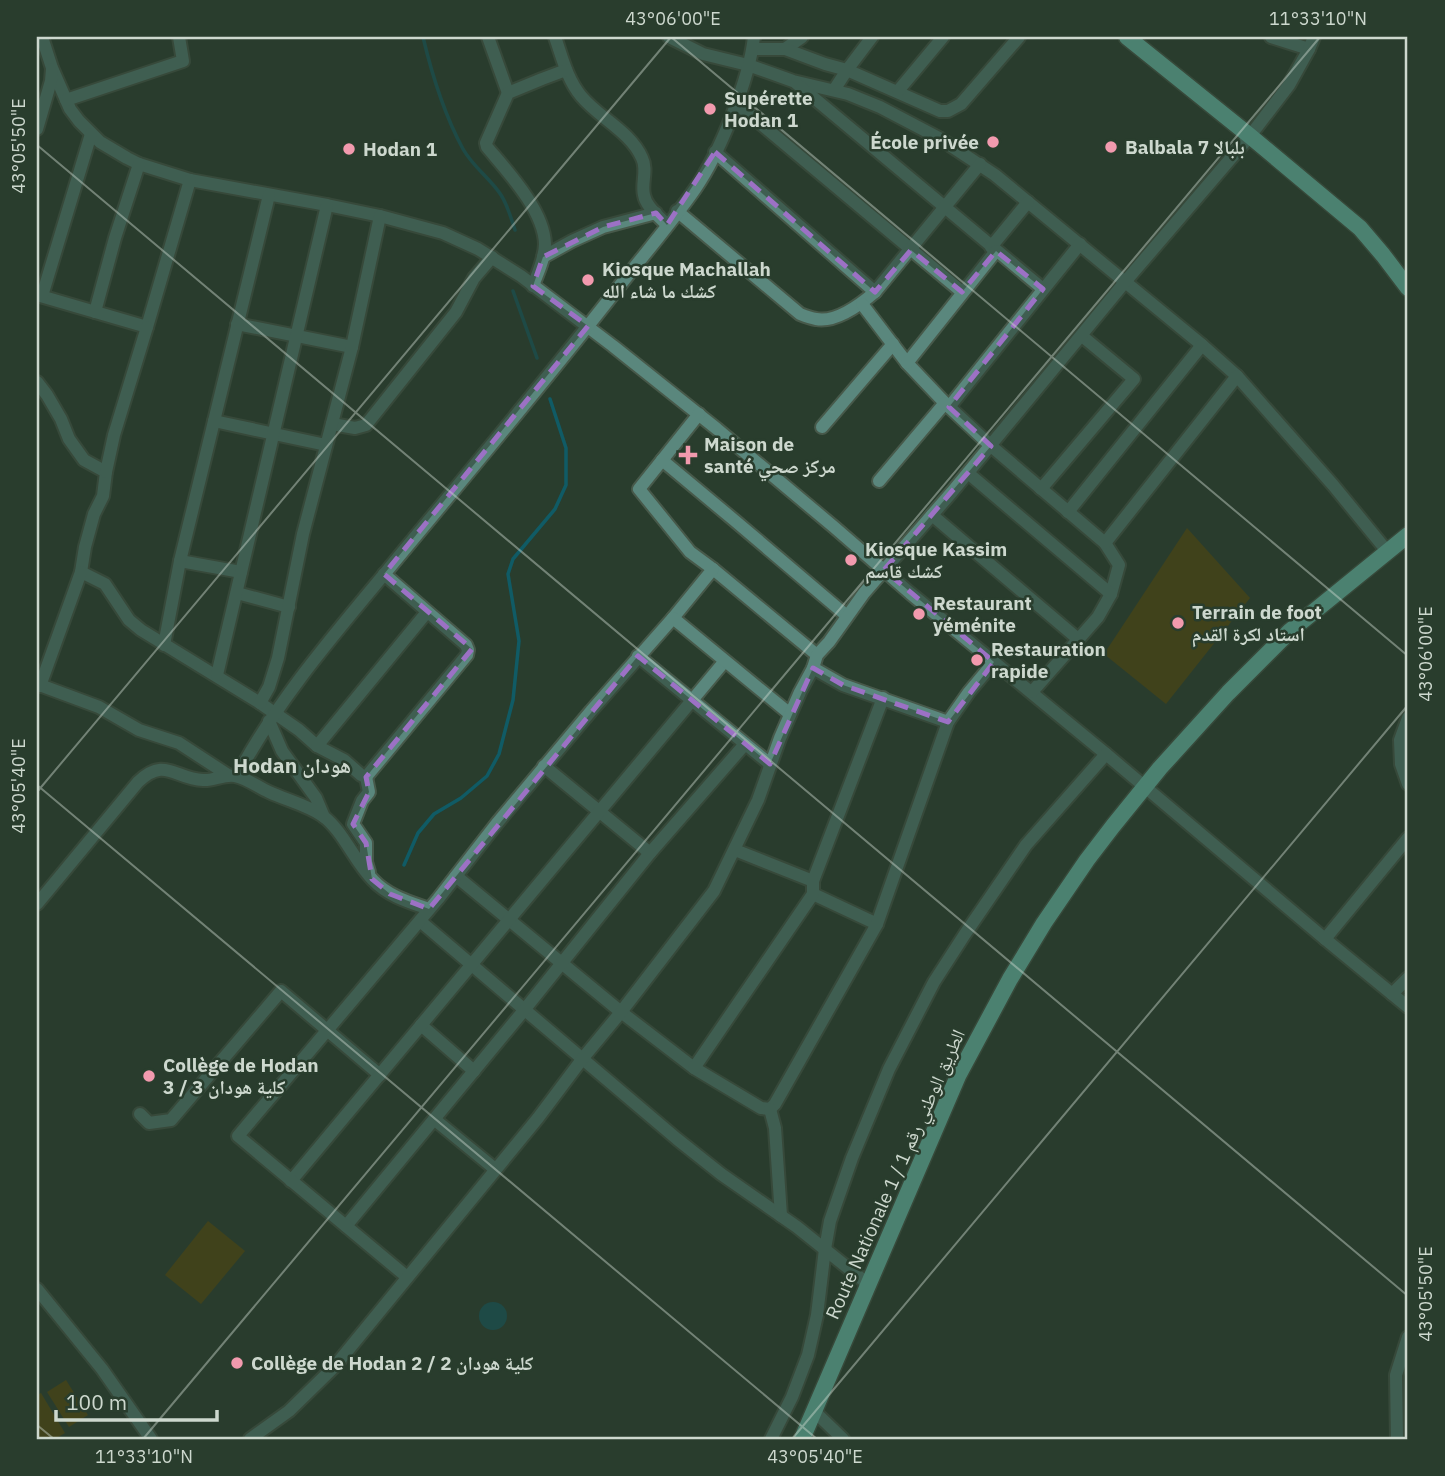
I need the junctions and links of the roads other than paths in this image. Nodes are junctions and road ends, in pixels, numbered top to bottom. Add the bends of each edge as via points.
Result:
1 (42, 37) edge
2 (179, 37) edge
3 (488, 37) edge
4 (555, 37) edge
5 (669, 37) edge
6 (802, 37) edge
7 (872, 37) edge
8 (943, 37) edge
9 (1019, 37) edge
10 (1127, 37) edge
11 (1271, 37) edge
12 (683, 41) edge
13 (753, 43) edge
14 (1312, 43) edge
15 (785, 49) junction
16 (42, 55) edge
17 (748, 65) junction
18 (52, 68) junction
19 (566, 70) junction
20 (847, 70) junction
21 (793, 81) junction
22 (834, 90) junction
23 (898, 91) junction
24 (508, 93) junction
25 (66, 100) junction
26 (736, 103) junction
27 (37, 129) edge
28 (91, 134) junction
29 (1250, 136) junction
30 (715, 152) junction
31 (139, 164) junction
32 (980, 164) junction
33 (190, 180) junction
34 (269, 195) junction
35 (1028, 202) junction
36 (327, 205) junction
37 (944, 208) junction
38 (677, 211) junction
39 (656, 213) junction
40 (380, 216) junction
41 (667, 225) junction
42 (1080, 244) junction
43 (993, 249) junction
44 (911, 250) junction
45 (492, 257) junction
46 (543, 257) junction
47 (1125, 282) junction
48 (533, 285) junction
49 (1408, 288) edge
50 (1043, 289) junction
51 (876, 292) junction
52 (962, 292) junction
53 (39, 295) edge
54 (862, 304) junction
55 (95, 312) junction
56 (237, 324) junction
57 (588, 326) junction
58 (147, 327) junction
59 (1082, 336) junction
60 (297, 337) junction
61 (893, 344) junction
62 (1202, 345) junction
63 (352, 348) junction
64 (907, 363) junction
65 (1237, 376) junction
66 (37, 382) edge
67 (947, 405) junction
68 (699, 414) junction
69 (214, 421) junction
70 (332, 424) junction
71 (822, 427) dead end
72 (274, 435) junction
73 (326, 445) junction
74 (991, 446) junction
75 (662, 460) junction
76 (106, 472) junction
77 (968, 472) junction
78 (878, 481) dead end
79 (1041, 489) junction
80 (1068, 512) junction
81 (932, 515) junction
82 (1408, 535) edge
83 (1105, 543) junction
84 (1387, 551) junction
85 (180, 561) junction
86 (713, 569) junction
87 (884, 570) junction
88 (81, 572) junction
89 (241, 572) junction
90 (384, 574) junction
91 (237, 593) junction
92 (1111, 594) junction
93 (289, 607) junction
94 (426, 612) junction
95 (847, 616) junction
96 (673, 618) junction
97 (1077, 639) junction
98 (164, 645) junction
99 (638, 656) junction
100 (724, 662) junction
101 (815, 662) junction
102 (994, 662) junction
103 (217, 675) junction
104 (38, 685) edge
105 (1032, 692) junction
106 (883, 698) junction
107 (692, 701) junction
108 (260, 703) junction
109 (790, 714) junction
110 (272, 717) junction
111 (1408, 718) edge
112 (948, 722) junction
113 (745, 744) junction
114 (317, 746) junction
115 (1106, 754) junction
116 (770, 764) junction
117 (544, 766) junction
118 (232, 776) junction
119 (366, 777) junction
120 (1408, 784) edge
121 (1145, 786) junction
122 (599, 812) junction
123 (324, 817) junction
124 (1408, 838) edge
125 (735, 850) junction
126 (650, 853) junction
127 (456, 876) junction
128 (372, 879) junction
129 (813, 888) junction
130 (37, 904) edge
131 (429, 909) junction
132 (509, 920) junction
133 (420, 921) junction
134 (877, 924) junction
135 (1325, 939) junction
136 (561, 963) junction
137 (472, 965) junction
138 (1408, 978) edge
139 (1392, 994) junction
140 (1408, 1007) edge
141 (525, 1009) junction
142 (621, 1012) junction
143 (421, 1025) junction
144 (327, 1030) junction
145 (583, 1058) junction
146 (695, 1068) junction
147 (474, 1071) junction
148 (380, 1075) junction
149 (770, 1109) junction
150 (139, 1114) dead end
151 (434, 1119) junction
152 (495, 1169) junction
153 (292, 1181) junction
154 (781, 1216) junction
155 (345, 1226) junction
156 (825, 1249) junction
157 (407, 1277) junction
158 (869, 1284) junction
159 (37, 1289) edge
160 (1408, 1337) edge
161 (814, 1411) junction
162 (151, 1439) edge
163 (250, 1439) edge
164 (771, 1439) edge
165 (802, 1439) edge
166 (843, 1439) edge
167 (1397, 1439) edge

1 - 16 street
2 - 25 street via 183,61
3 - 24 street
4 - 19 street
5 - 12 street
6 - 15 street
7 - 20 street
8 - 23 street
9 - 23 street via 961,104 948,111
10 - 29 main road
11 - 14 street
12 - 17 street via 703,54
13 - 15 street
13 - 17 street
14 - 29 street via 1289,85
15 - 20 street
16 - 18 street
17 - 21 street
17 - 26 street
18 - 25 street
18 - 27 street
19 - 24 street
19 - 39 street via 582,97 642,157 643,193
20 - 22 street
20 - 23 street
21 - 22 street
21 - 37 street
22 - 32 street via 901,117
24 - 46 street via 486,143 533,208 545,242
25 - 28 street
26 - 30 street
26 - 44 street
28 - 31 street
28 - 53 street
29 - 47 street
29 - 49 main road via 1360,228
30 - 38 street
30 - 51 street
31 - 33 street
31 - 55 street
32 - 35 street
32 - 37 street
33 - 34 street
33 - 58 street
34 - 36 street
34 - 56 street
35 - 42 street
35 - 43 street
36 - 40 street
36 - 60 street
37 - 43 street
37 - 44 street
38 - 41 street
38 - 54 street via 800,314 818,320
39 - 41 street
39 - 46 street via 603,227
40 - 45 street via 443,233
40 - 63 street
41 - 57 street
42 - 47 street
42 - 50 street
43 - 50 street
43 - 52 street
44 - 51 street
44 - 52 street
45 - 48 street
45 - 70 street via 474,278 456,312 366,425
46 - 48 street
47 - 59 street
47 - 62 street
48 - 57 street
50 - 67 street
51 - 54 street
52 - 64 street
53 - 55 street
54 - 61 street
55 - 58 street
56 - 60 street
56 - 69 street
57 - 68 street
57 - 90 street
58 - 76 street
59 - 74 street
59 - 79 street via 1134,379
60 - 63 street
60 - 72 street
61 - 64 street
61 - 71 street
62 - 65 street
62 - 80 street
63 - 70 street
64 - 67 street
65 - 83 street
65 - 84 street
66 - 76 street via 84,460
67 - 74 street
67 - 78 street
68 - 75 street
68 - 87 street
69 - 72 street
69 - 85 street
70 - 73 street
72 - 73 street
72 - 89 street
73 - 93 street
74 - 77 street
74 - 79 street
75 - 86 street via 640,491 690,552
75 - 95 street
76 - 88 street
77 - 81 street
77 - 92 street
79 - 80 street
80 - 83 street
81 - 87 street
81 - 97 street
82 - 84 main road, Route Nationale 1 / الطريق الوطني رقم 1
83 - 92 street via 1119,565
84 - 121 main road, Route Nationale 1 / الطريق الوطني رقم 1 via 1290,631
85 - 89 street
85 - 98 street
86 - 96 street
86 - 101 street
87 - 95 street
87 - 102 street
88 - 98 street via 105,584 129,620
88 - 104 street
89 - 91 street
90 - 94 street
90 - 110 street
91 - 93 street
91 - 103 street
92 - 97 street
93 - 108 street via 273,677
94 - 114 street
94 - 119 street via 466,645 467,655
95 - 101 street
96 - 99 street
96 - 100 street
97 - 105 street
98 - 103 street
99 - 107 street
99 - 117 street
100 - 107 street
100 - 109 street
101 - 106 street via 844,685
101 - 109 street
102 - 105 street
102 - 112 street
103 - 108 street
104 - 118 street via 179,743
105 - 115 street
106 - 112 street
106 - 129 street
107 - 113 street
107 - 122 street
108 - 110 street
109 - 116 street
110 - 114 street
110 - 118 street
110 - 123 street via 282,751
111 - 120 street via 1400,740
112 - 134 street
113 - 116 street
113 - 126 street
114 - 119 street
115 - 121 street
115 - 156 street via 1026,845 934,982 889,1069 852,1158
116 - 125 street
117 - 122 street
117 - 127 street
118 - 123 street
118 - 130 street via 203,780 163,769 148,773
119 - 128 street via 369,792 353,824 366,843
121 - 135 street
121 - 158 main road, Route Nationale 1 / الطريق الوطني رقم 1 via 1087,860 1010,979 954,1086
122 - 126 street
122 - 132 street
123 - 128 street
124 - 135 street
125 - 129 street
125 - 142 street via 715,891
126 - 136 street
127 - 131 street
127 - 132 street
128 - 131 street via 390,894
129 - 134 street
129 - 146 street
131 - 133 street
132 - 136 street
132 - 137 street
133 - 137 street
133 - 144 street
134 - 149 street
135 - 139 street
136 - 141 street
136 - 142 street
137 - 141 street
137 - 143 street
138 - 139 street
139 - 140 street
141 - 145 street
141 - 147 street
142 - 145 street
142 - 146 street
143 - 147 street
143 - 148 street
144 - 148 street
144 - 150 street via 281,991 171,1120 149,1123
144 - 153 street via 238,1136
145 - 152 street
145 - 154 street via 677,1139
146 - 149 street
147 - 151 street
148 - 153 street
149 - 154 street
151 - 152 street
151 - 155 street
152 - 157 street
153 - 155 street
154 - 156 street
155 - 157 street
156 - 158 street
156 - 164 street via 808,1355
157 - 163 street via 321,1381
158 - 161 main road, Route Nationale 1 / الطريق الوطني رقم 1
159 - 162 street via 102,1368
160 - 167 street via 1396,1375
161 - 165 main road, Route Nationale 1 / الطريق الوطني رقم 1
161 - 166 street

